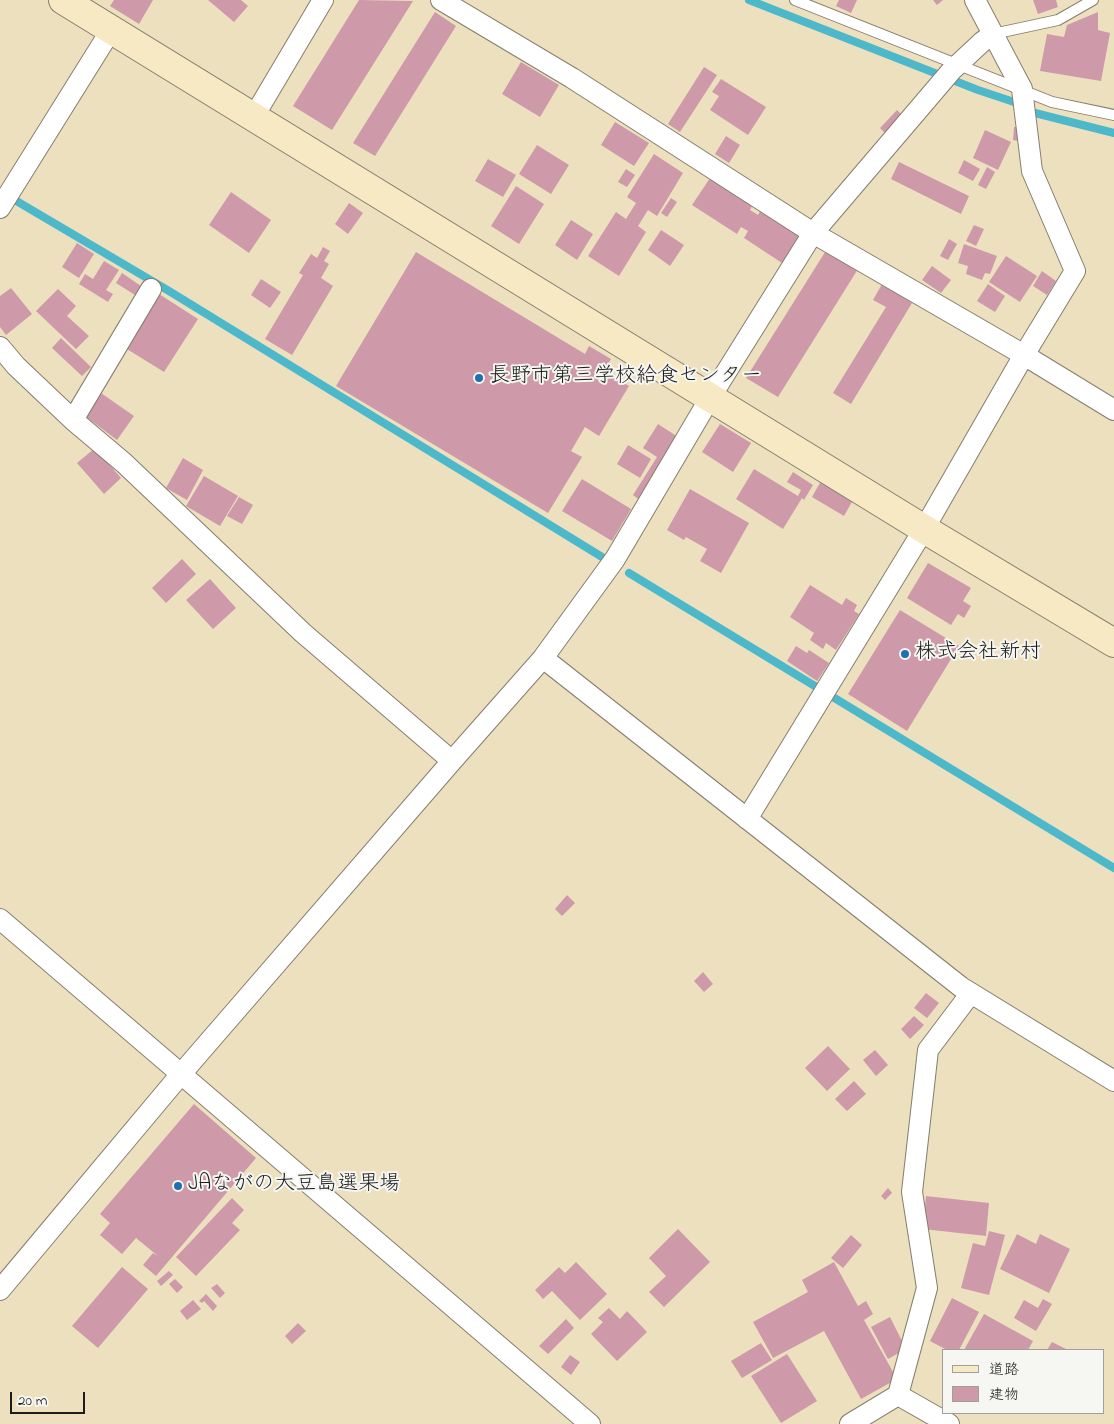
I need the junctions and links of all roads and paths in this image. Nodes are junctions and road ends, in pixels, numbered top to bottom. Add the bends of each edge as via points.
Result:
1 (63, 0) edge
2 (323, 0) edge
3 (441, 0) edge
4 (795, 0) edge
5 (975, 0) edge
6 (1093, 0) edge
7 (111, 30) junction
8 (993, 34) junction
9 (955, 68) junction
10 (1023, 93) junction
11 (1114, 115) edge
12 (253, 118) junction
13 (6, 198) edge
14 (814, 233) junction
15 (151, 289) dead end
16 (0, 347) edge
17 (1024, 355) junction
18 (710, 398) junction
19 (1114, 410) edge
20 (73, 420) junction
21 (924, 529) junction
22 (1114, 643) edge
23 (542, 658) junction
24 (452, 761) junction
25 (747, 819) junction
26 (0, 919) edge
27 (971, 994) junction
28 (181, 1074) junction
29 (1114, 1081) edge
30 (0, 1290) edge
31 (898, 1395) junction
32 (590, 1424) edge
33 (850, 1424) edge
34 (949, 1424) edge

1 - 7 street
2 - 12 street
3 - 14 street via 572,78
4 - 9 lane
5 - 8 street
6 - 8 lane via 1058,20
7 - 12 street
7 - 13 street
8 - 9 street
8 - 10 street
9 - 10 lane
9 - 14 street
10 - 11 lane
10 - 17 street via 1032,171 1075,271
12 - 18 street
14 - 17 street
14 - 18 street
15 - 20 street
16 - 20 street
17 - 19 street
17 - 21 street
18 - 21 street
18 - 23 street via 615,559
20 - 24 street via 124,463 303,633
21 - 22 street
21 - 25 street
23 - 24 street
23 - 25 street
24 - 28 street
25 - 27 street
26 - 28 street
27 - 29 street
27 - 31 street via 928,1050 912,1192 927,1288
28 - 30 street
28 - 32 street
31 - 33 street
31 - 34 street

